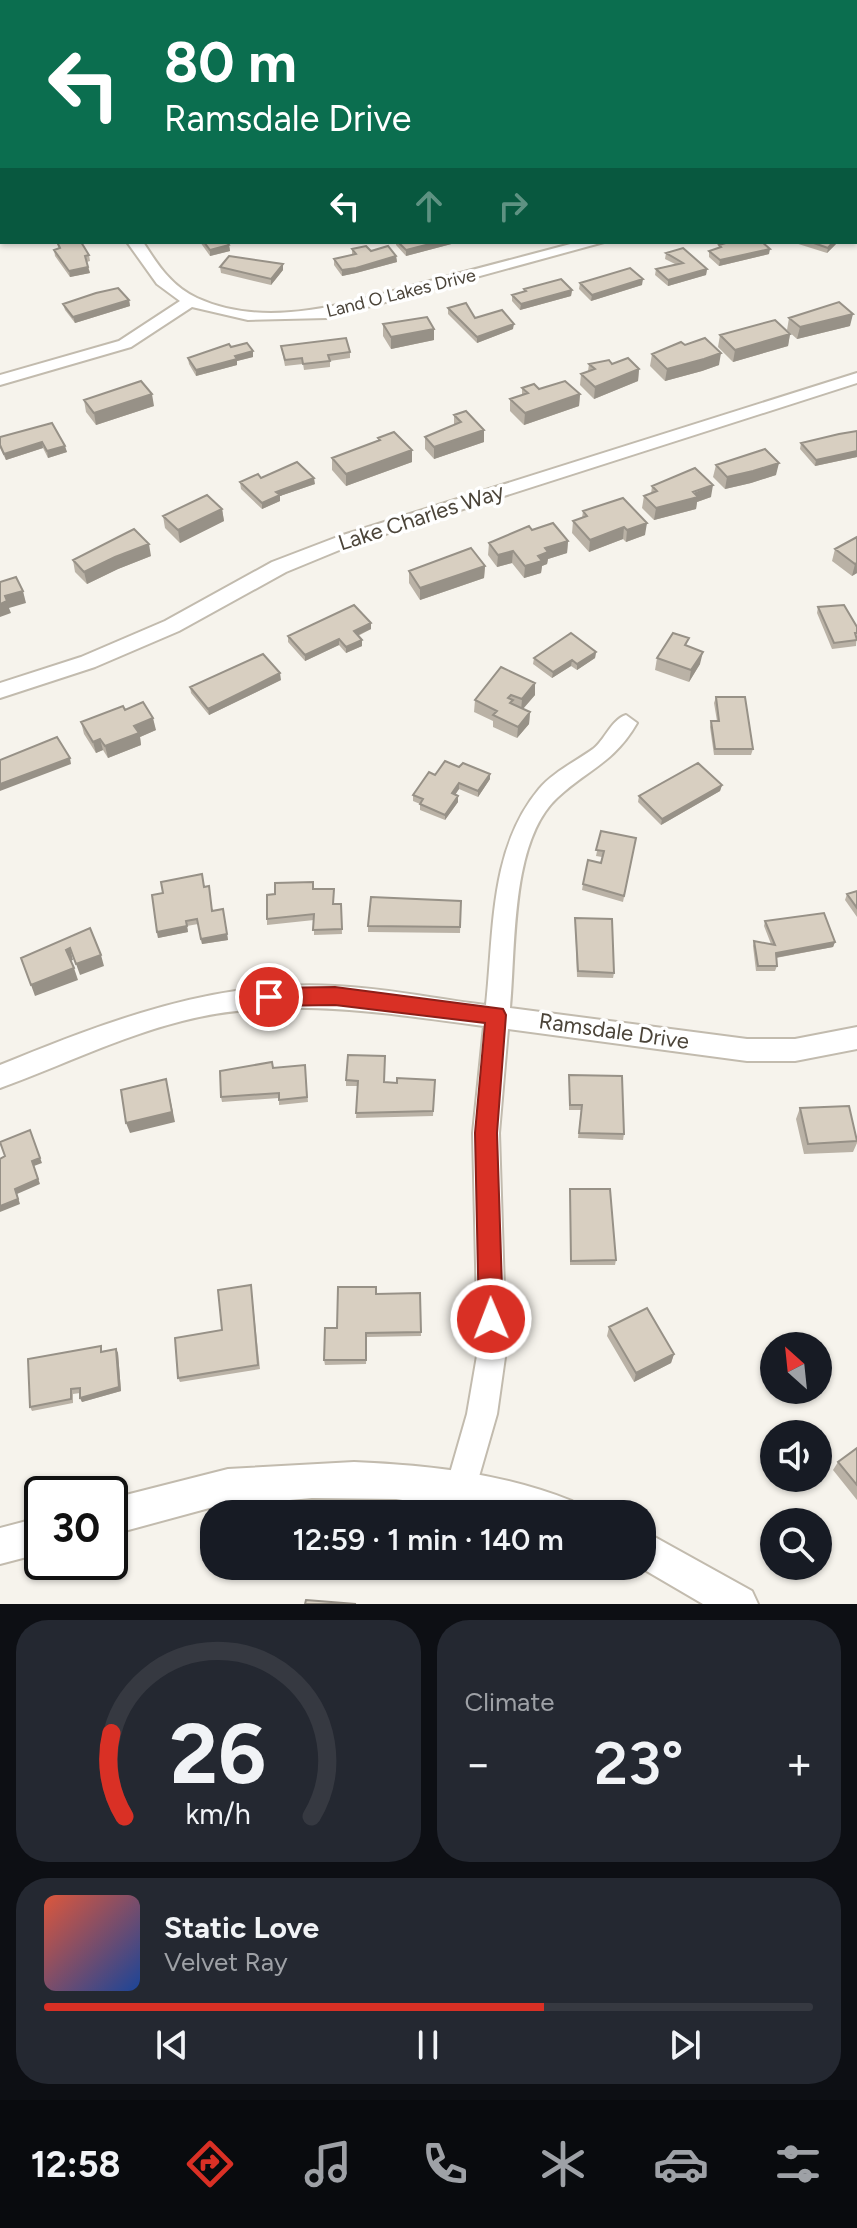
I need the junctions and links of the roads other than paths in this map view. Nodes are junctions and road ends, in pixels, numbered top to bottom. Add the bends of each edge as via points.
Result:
1 (136, 244) edge
2 (588, 244) edge
3 (191, 301) junction
4 (857, 378) edge
5 (0, 380) edge
6 (0, 691) edge
7 (626, 723) dead end
8 (496, 1015) junction
9 (857, 1038) edge
10 (0, 1077) edge
11 (461, 1487) junction
12 (508, 1500) edge
13 (128, 1512) edge
14 (24, 1540) edge
15 (0, 1546) edge
16 (656, 1556) edge
17 (739, 1604) edge

1 - 3 street, Land O Lakes Drive via 159,277
2 - 3 street, Land O Lakes Drive via 327,313 257,316
3 - 5 street via 125,344
4 - 6 street, Lake Charles Way via 347,540 279,567 172,626
7 - 8 street via 609,748 548,793 524,828 512,863
8 - 9 street, Ramsdale Drive via 747,1050 795,1050
8 - 10 street, Ramsdale Drive via 335,996 269,997 163,1015
8 - 11 street via 486,1133 492,1350 482,1414
11 - 12 street
11 - 13 street via 345,1477 225,1487
14 - 15 street
16 - 17 street

